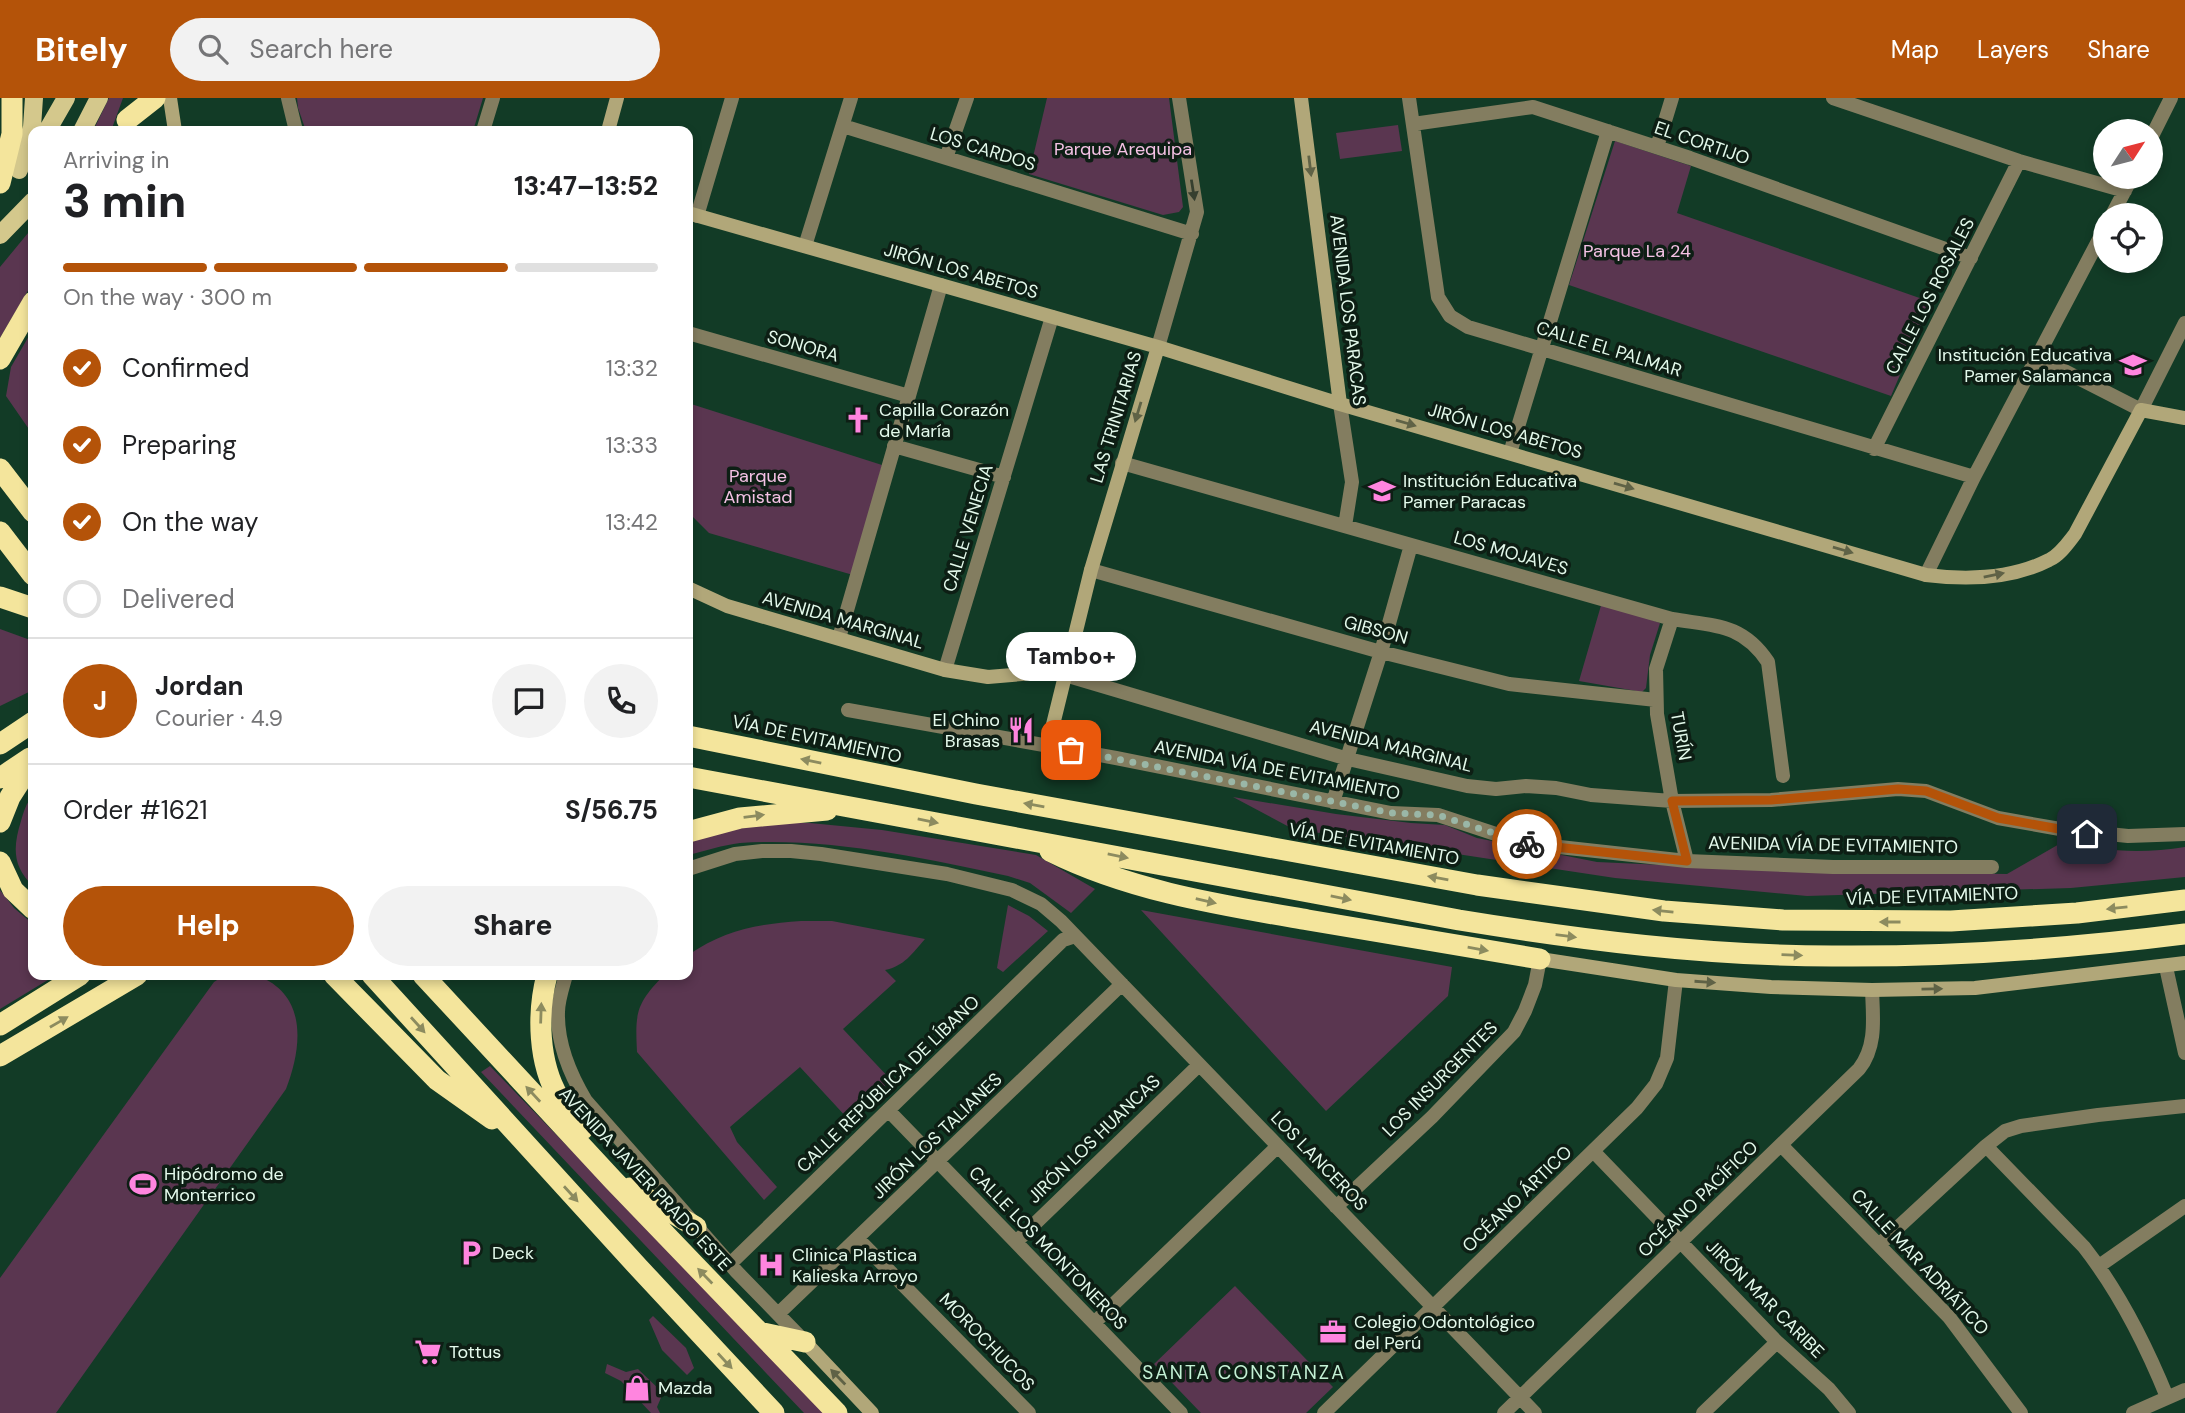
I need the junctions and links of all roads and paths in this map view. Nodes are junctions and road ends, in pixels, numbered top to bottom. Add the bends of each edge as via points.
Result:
1 (12, 98) edge
2 (34, 98) edge
3 (66, 98) edge
4 (99, 98) edge
5 (134, 98) edge
6 (155, 98) edge
7 (170, 98) edge
8 (288, 98) edge
9 (493, 98) edge
10 (617, 98) edge
11 (732, 98) edge
12 (851, 98) edge
13 (967, 98) edge
14 (1179, 98) edge
15 (1301, 98) edge
16 (1409, 98) edge
17 (1672, 98) edge
18 (1833, 98) edge
19 (2165, 99) edge
20 (2158, 119) edge
21 (1413, 124) junction
22 (32, 126) edge
23 (50, 126) edge
24 (85, 126) edge
25 (125, 126) edge
26 (174, 126) edge
27 (295, 126) edge
28 (485, 126) edge
29 (609, 126) edge
30 (843, 126) junction
31 (1608, 131) junction
32 (28, 140) edge
33 (1657, 147) junction
34 (28, 158) edge
35 (946, 158) junction
36 (2019, 161) junction
37 (19, 170) junction
38 (0, 183) edge
39 (2125, 191) joint
40 (0, 192) edge
41 (2118, 203) edge
42 (28, 206) edge
43 (693, 214) edge
44 (1192, 234) junction
45 (0, 235) edge
46 (805, 246) junction
47 (2093, 251) edge
48 (1971, 258) junction
49 (941, 285) junction
50 (28, 311) edge
51 (1052, 317) junction
52 (2185, 323) edge
53 (693, 334) edge
54 (1158, 347) junction
55 (1542, 348) junction
56 (2037, 357) junction
57 (0, 359) edge
58 (909, 396) junction
59 (1340, 404) junction
60 (2141, 410) junction
61 (2185, 418) edge
62 (894, 446) junction
63 (1874, 449) junction
64 (1510, 453) junction
65 (1122, 463) junction
66 (0, 469) edge
67 (1004, 477) junction
68 (1974, 478) junction
69 (28, 505) edge
70 (1345, 526) junction
71 (0, 532) edge
72 (1410, 545) junction
73 (28, 568) edge
74 (1091, 570) junction
75 (1926, 575) junction
76 (693, 590) edge
77 (0, 597) edge
78 (28, 606) edge
79 (1672, 619) junction
80 (839, 638) junction
81 (1381, 652) junction
82 (945, 670) junction
83 (1065, 676) junction
84 (1656, 700) junction
85 (848, 710) dead end
86 (28, 715) edge
87 (28, 725) edge
88 (0, 727) edge
89 (693, 737) edge
90 (0, 744) edge
91 (1048, 745) junction
92 (28, 758) edge
93 (1348, 759) junction
94 (28, 769) edge
95 (1783, 776) dead end
96 (0, 778) edge
97 (693, 778) edge
98 (1672, 801) junction
99 (1333, 802) junction
100 (860, 808) junction
101 (0, 822) edge
102 (693, 831) edge
103 (2185, 834) edge
104 (1027, 839) junction
105 (1687, 861) junction
106 (0, 862) edge
107 (693, 867) edge
108 (1992, 867) dead end
109 (2185, 900) edge
110 (28, 904) edge
111 (2185, 934) edge
112 (1075, 936) junction
113 (1540, 959) junction
114 (2185, 963) edge
115 (2166, 967) junction
116 (72, 980) edge
117 (129, 980) edge
118 (339, 980) edge
119 (377, 980) edge
120 (428, 980) edge
121 (546, 980) edge
122 (565, 980) edge
123 (1676, 980) junction
124 (1122, 984) junction
125 (1871, 990) junction
126 (0, 1025) edge
127 (2185, 1054) edge
128 (0, 1056) edge
129 (1199, 1065) junction
130 (2185, 1106) edge
131 (888, 1110) junction
132 (516, 1133) junction
133 (1781, 1145) junction
134 (1278, 1146) junction
135 (1986, 1146) junction
136 (1594, 1152) junction
137 (938, 1161) junction
138 (613, 1180) junction
139 (2185, 1206) edge
140 (1336, 1207) junction
141 (696, 1227) junction
142 (858, 1239) junction
143 (1016, 1242) junction
144 (1681, 1242) junction
145 (1880, 1244) junction
146 (730, 1264) junction
147 (2099, 1266) junction
148 (1433, 1307) junction
149 (778, 1314) junction
150 (1094, 1323) junction
151 (759, 1332) junction
152 (805, 1342) junction
153 (1777, 1342) junction
154 (2185, 1390) edge
155 (2167, 1396) junction
156 (1520, 1397) junction
157 (774, 1413) edge
158 (837, 1413) edge
159 (872, 1413) edge
160 (1029, 1413) edge
161 (1181, 1413) edge
162 (1324, 1413) edge
163 (1504, 1413) edge
164 (1535, 1413) edge
165 (1703, 1413) edge
166 (1849, 1413) edge
167 (2021, 1413) edge
168 (2133, 1413) edge

1 - 38 highway via 12,134
2 - 22 main road
3 - 23 main road
4 - 24 main road
5 - 25 highway
6 - 25 highway
7 - 26 street
8 - 27 street
9 - 28 street
10 - 29 street
11 - 43 street
12 - 30 street
13 - 35 street
14 -> 44 street, LAS TRINITARIAS via 1196,212
15 -> 59 street, AVENIDA LOS PARACAS
16 - 21 street, CALLE EL PALMAR
17 - 33 street
18 - 36 street
19 - 20 street
21 - 31 street, EL CORTIJO via 1532,107
21 - 55 street, CALLE EL PALMAR via 1438,297 1450,316 1468,327
30 - 35 street, LOS CARDOS
30 - 46 street
31 - 33 street, EL CORTIJO
31 - 55 street
32 - 37 main road
33 - 48 street, EL CORTIJO
34 - 37 main road
35 - 44 street, LOS CARDOS
36 - 39 street
36 - 48 street, CALLE LOS ROSALES
37 - 40 main road
39 - 41 street
42 - 45 main road
43 - 46 street, JIRÓN LOS ABETOS
44 - 54 street, LAS TRINITARIAS
46 - 49 street, JIRÓN LOS ABETOS
47 - 56 street
48 - 63 street, CALLE LOS ROSALES
49 - 51 street, JIRÓN LOS ABETOS
49 - 58 street
50 - 57 highway
51 - 54 street, JIRÓN LOS ABETOS
51 - 67 street, CALLE VENECIA
52 - 60 street, JIRÓN LOS ABETOS
53 - 58 street, SONORA
54 - 59 street, JIRÓN LOS ABETOS
54 -> 65 street, LAS TRINITARIAS
55 - 63 street, CALLE EL PALMAR
55 - 64 street
56 - 60 street
56 - 68 street
58 - 62 street
59 -> 64 street, JIRÓN LOS ABETOS
59 - 70 street, AVENIDA LOS PARACAS via 1352,482
60 - 61 street
75 -> 60 street, JIRÓN LOS ABETOS via 1983,578 2049,560 2064,549
62 - 67 street
62 - 80 street
63 - 68 street, CALLE EL PALMAR
64 -> 75 street, JIRÓN LOS ABETOS
65 - 70 street, LOS MOJAVES
65 - 74 street, LAS TRINITARIAS
66 - 69 highway
67 - 82 street, CALLE VENECIA
68 - 75 street
70 - 72 street, LOS MOJAVES
71 - 73 highway
72 - 79 street, LOS MOJAVES
72 - 81 street
74 - 81 street, GIBSON
74 - 83 street, LAS TRINITARIAS
76 - 80 street, AVENIDA MARGINAL via 727,606
77 - 78 highway
79 - 84 street, TURÍN via 1656,669
79 - 95 street, LOS MOJAVES via 1724,627 1743,634 1758,647 1768,662 1772,682
80 - 82 street, AVENIDA MARGINAL
81 - 84 street, GIBSON via 1509,684
81 - 93 street
82 - 83 street, AVENIDA MARGINAL via 988,677 1046,671
83 - 91 street, LAS TRINITARIAS
83 - 93 street, AVENIDA MARGINAL
84 - 98 street, TURÍN
85 - 91 street, AVENIDA VÍA DE EVITAMIENTO
86 - 88 highway
87 - 90 highway
109 -> 89 highway, VÍA DE EVITAMIENTO via 2051,915 1890,922 1783,920 1625,907 1275,849
91 - 99 street, AVENIDA VÍA DE EVITAMIENTO
92 - 96 highway
93 - 98 street, AVENIDA MARGINAL via 1467,786 1536,786
93 - 99 street
94 - 101 highway
97 - 100 highway
98 - 103 street, AVENIDA MARGINAL via 1771,800 1898,789 1926,791 1998,818 2060,830 2128,836
98 - 105 street, TURÍN
99 - 105 street, AVENIDA VÍA DE EVITAMIENTO via 1391,813 1438,815 1523,844
102 -> 100 highway via 740,818
100 -> 104 highway
104 -> 111 highway via 1507,928 1701,951 1939,955 2043,950
104 -> 113 highway via 1119,880 1234,908
105 - 108 street, AVENIDA VÍA DE EVITAMIENTO
106 - 110 highway via 13,890
107 - 112 street via 735,854 791,850 947,874 1012,890 1041,904
112 - 124 street, LOS LANCEROS
112 - 131 street, CALLE REPÚBLICA DE LÍBANO via 1063,940
113 - 123 street
113 - 140 street, LOS INSURGENTES via 1535,985 1514,1032
114 - 115 street
125 -> 115 street via 1975,988
115 - 127 street
116 - 126 highway
128 -> 117 highway
118 - 132 highway via 437,1080
119 -> 132 highway
138 -> 120 highway, AVENIDA JAVIER PRADO ESTE
138 -> 121 highway via 593,1143 558,1097 550,1074 540,1015
122 - 141 street, AVENIDA JAVIER PRADO ESTE via 558,1013 572,1076 586,1101
123 -> 125 street
123 - 136 street, OCÉANO ÁRTICO via 1667,1058 1656,1084
124 - 129 street, LOS LANCEROS
124 - 137 street, JIRÓN LOS TALIANES
125 - 133 street, OCÉANO PACÍFICO via 1872,1036 1867,1058
129 - 134 street, LOS LANCEROS
129 - 143 street, JIRÓN LOS HUANCAS
130 - 135 street via 2021,1126 2005,1131
131 - 137 street, CALLE LOS MONTONEROS
131 - 146 street, CALLE REPÚBLICA DE LÍBANO
132 -> 157 highway
133 - 144 street, OCÉANO PACÍFICO
133 - 145 street, CALLE MAR ADRIÁTICO
134 - 140 street, LOS LANCEROS
134 - 150 street
135 - 145 street
135 - 147 street
136 - 144 street, JIRÓN MAR CARIBE
136 - 148 street, OCÉANO ÁRTICO
137 - 142 street, JIRÓN LOS TALIANES
137 - 143 street, CALLE LOS MONTONEROS
138 - 141 highway
151 -> 138 highway, AVENIDA JAVIER PRADO ESTE
139 - 147 street
140 - 148 street, LOS LANCEROS
141 - 146 street, AVENIDA JAVIER PRADO ESTE
142 - 149 street, JIRÓN LOS TALIANES
142 - 160 street, MOROCHUCOS
143 - 150 street, CALLE LOS MONTONEROS
144 - 153 street, JIRÓN MAR CARIBE
144 - 156 street, OCÉANO PACÍFICO
145 - 167 street, CALLE MAR ADRIÁTICO via 1949,1317
146 - 149 street, AVENIDA JAVIER PRADO ESTE
147 - 155 street via 2131,1317
148 - 156 street, LOS LANCEROS
148 - 162 street, OCÉANO ÁRTICO
149 - 152 street, AVENIDA JAVIER PRADO ESTE
150 - 161 street, CALLE LOS MONTONEROS
151 - 152 highway
151 - 158 highway, AVENIDA JAVIER PRADO ESTE
159 -> 152 street, AVENIDA JAVIER PRADO ESTE
153 - 165 street
153 - 166 street, JIRÓN MAR CARIBE
154 - 155 street
155 - 168 street
156 - 163 street, OCÉANO PACÍFICO
156 - 164 street, LOS LANCEROS

